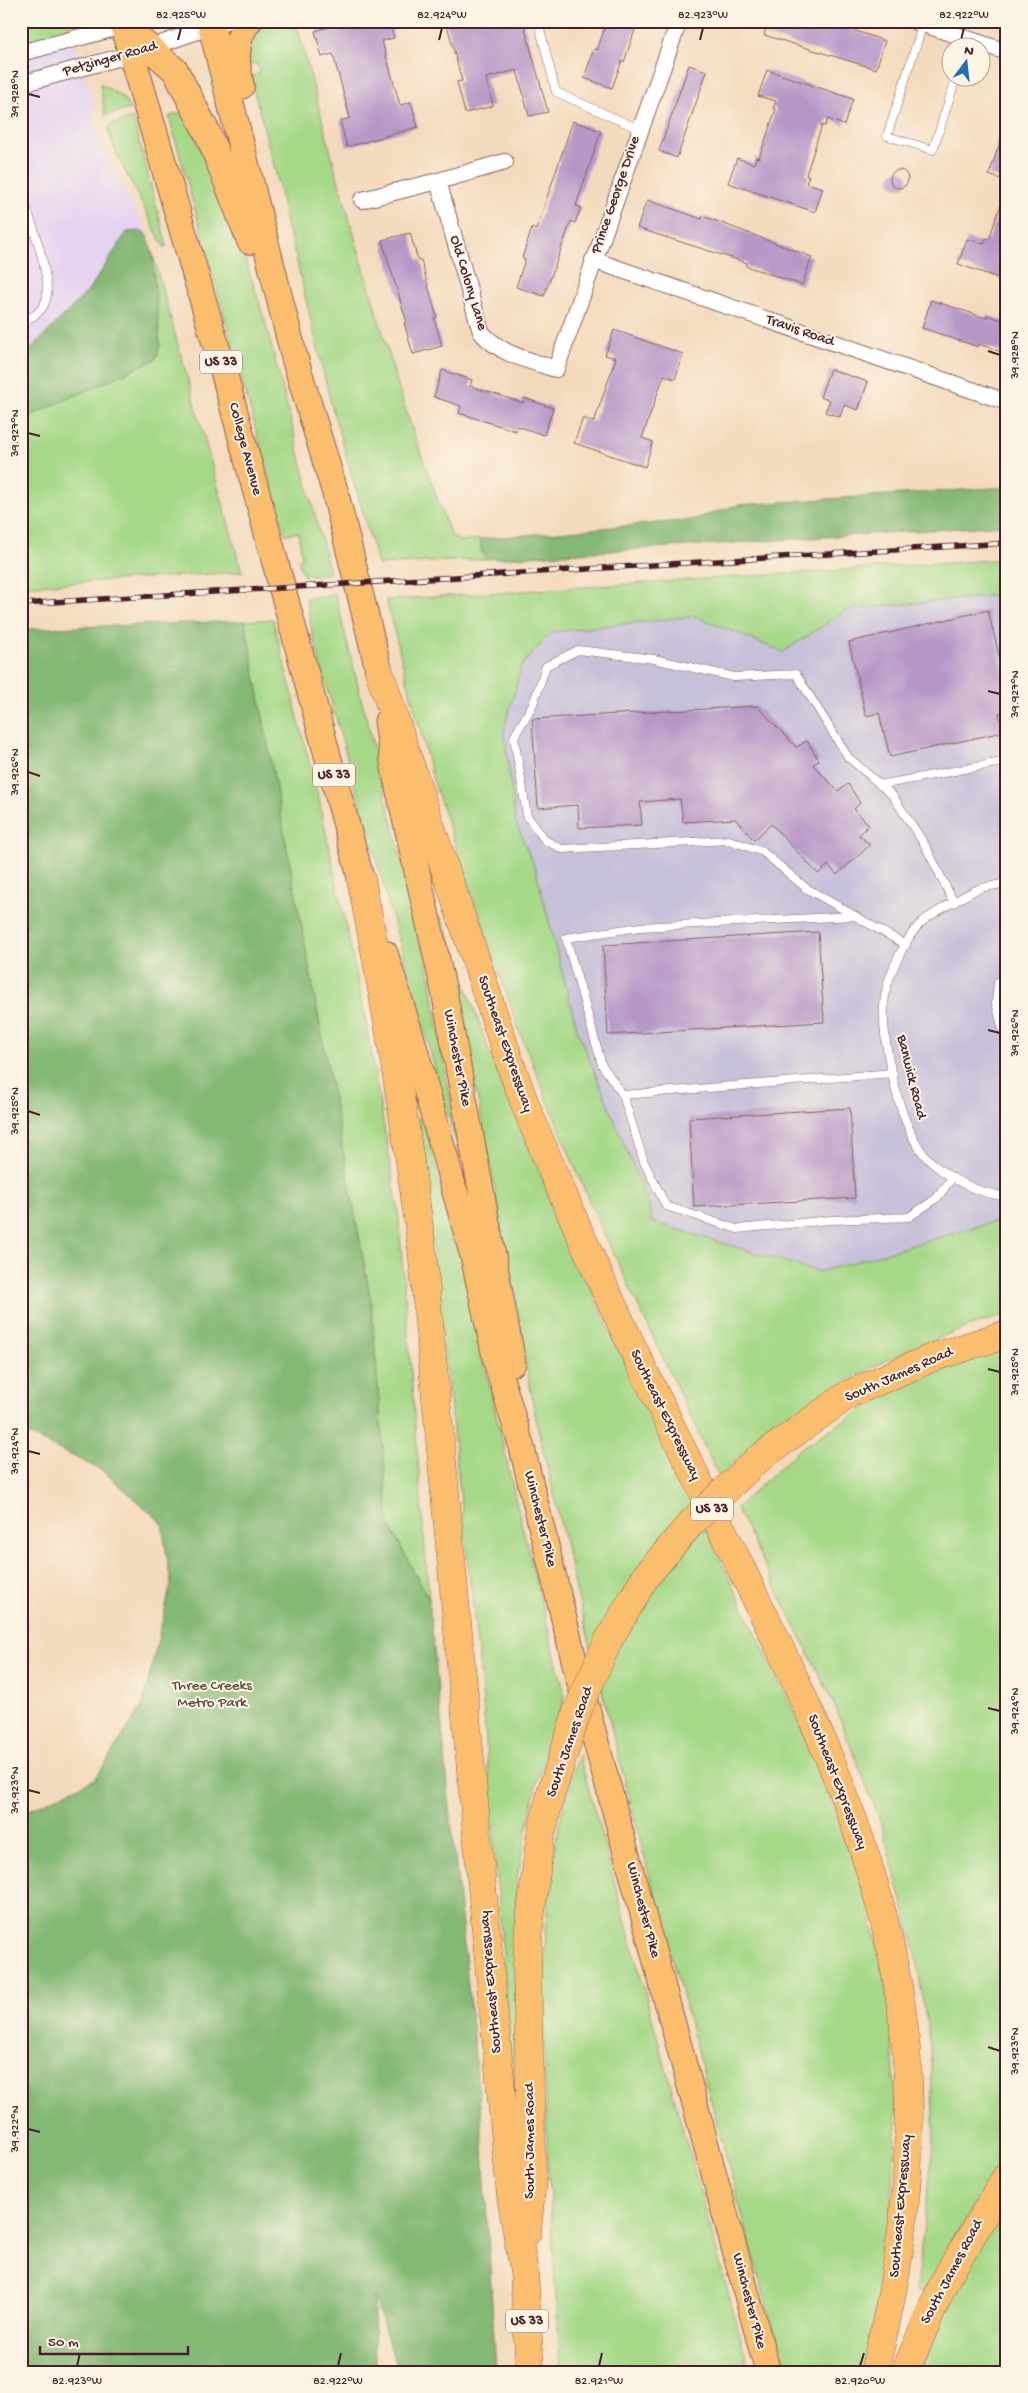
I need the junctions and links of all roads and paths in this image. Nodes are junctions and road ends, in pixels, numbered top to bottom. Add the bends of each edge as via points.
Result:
1 (249, 21) edge
2 (538, 21) edge
3 (678, 21) edge
4 (128, 23) edge
5 (212, 23) edge
6 (919, 23) edge
7 (955, 38) edge
8 (990, 48) edge
9 (141, 51) junction
10 (1007, 52) edge
11 (21, 54) edge
12 (21, 84) edge
13 (953, 88) edge
14 (639, 129) junction
15 (505, 162) dead end
16 (438, 182) junction
17 (21, 194) edge
18 (362, 200) dead end
19 (24, 210) edge
20 (260, 222) junction
21 (594, 260) junction
22 (21, 321) edge
23 (294, 356) junction
24 (556, 369) joint
25 (1007, 402) edge
26 (379, 671) junction
27 (1007, 762) edge
28 (880, 785) junction
29 (361, 879) junction
30 (1007, 883) edge
31 (954, 903) junction
32 (854, 916) junction
33 (906, 944) junction
34 (1007, 979) edge
35 (1007, 1045) edge
36 (893, 1073) junction
37 (623, 1095) junction
38 (952, 1178) junction
39 (1007, 1196) edge
40 (1007, 1334) edge
41 (522, 1448) junction
42 (1007, 2176) edge
43 (524, 2272) junction
44 (530, 2372) edge
45 (768, 2372) edge
46 (874, 2372) edge
47 (905, 2372) edge

1 - 20 highway via 238,44 236,63 261,164
2 - 14 lane via 556,92
3 - 14 street, Prince George Drive
4 - 9 highway, College Avenue / US 33
4 - 11 street, Petzinger Road
5 - 9 street, Petzinger Road
5 - 20 highway, US 33
6 - 7 street
6 - 13 lane via 887,136 933,150
8 - 10 street
9 - 12 street, Petzinger Road
9 - 23 highway via 175,70 209,136
9 - 29 highway, College Avenue / US 33
14 - 21 street, Prince George Drive
15 - 16 street
16 - 18 street
16 - 24 street, Old Colony Lane via 481,332 492,345
17 - 19 lane
19 - 22 lane via 44,268 47,298 40,313
20 - 23 highway, US 33
21 - 24 street, Prince George Drive
21 - 25 street, Travis Road
23 - 26 highway, US 33 via 335,492
26 - 41 main road, Winchester Pike via 395,774 444,991 512,1357
26 - 46 highway, Southeast Expressway / US 33 via 523,1100 640,1364 810,1712 870,1867 902,2012 909,2097 902,2230
27 - 28 lane
28 - 31 lane via 892,795 925,845
28 - 32 lane via 848,757 796,674 734,677 654,659 578,650 546,666 533,704 514,736 527,816 545,840 562,849 730,840 763,852 806,888
29 - 41 main road, Winchester Pike via 412,1038 473,1256 496,1361
29 - 43 highway, Southeast Expressway / US 33 via 384,996 422,1249 510,2186
30 - 31 lane, Banwick Road via 980,889
31 - 33 lane, Banwick Road via 922,922
32 - 33 lane
32 - 37 lane via 640,927 566,938 602,1065
33 - 36 lane, Banwick Road via 899,954 885,995 885,1038
34 - 35 lane via 998,982 996,1003
36 - 37 lane
36 - 38 lane, Banwick Road via 903,1115 920,1150
37 - 38 lane via 644,1162 666,1206 738,1230 831,1220 909,1217 937,1198
38 - 39 lane, Banwick Road via 993,1196
40 - 43 highway, South James Road, bridge via 931,1358 849,1394 757,1460 692,1521 646,1576 608,1641 578,1709 540,1839 529,1928 532,2179
41 - 45 main road, Winchester Pike via 578,1676
42 - 47 highway, South James Road via 945,2280
43 - 44 highway, Southeast Expressway / US 33

